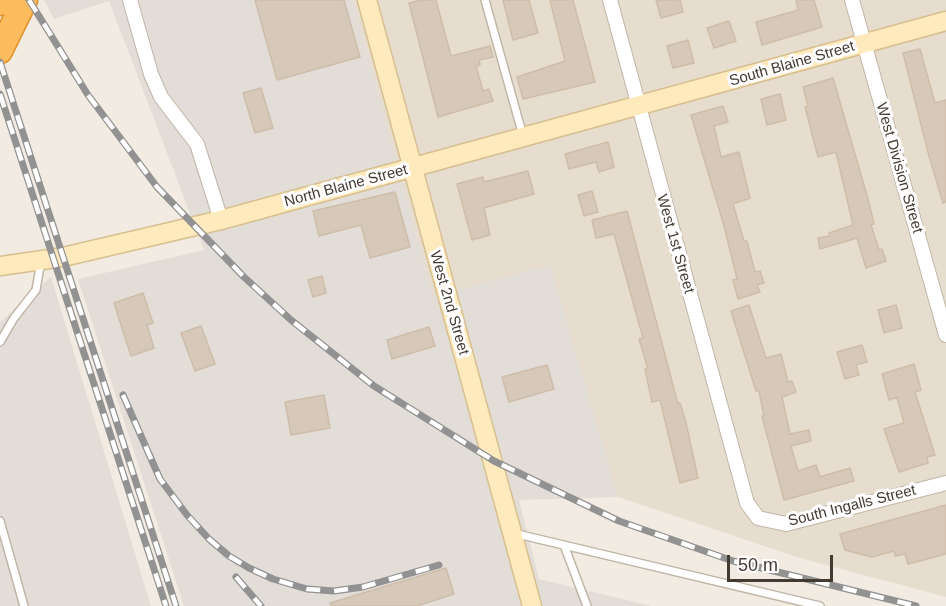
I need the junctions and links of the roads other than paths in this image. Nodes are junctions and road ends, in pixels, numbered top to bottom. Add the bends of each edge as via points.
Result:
1 (25, 0) edge
2 (130, 0) edge
3 (366, 0) edge
4 (485, 0) edge
5 (610, 0) edge
6 (852, 0) edge
7 (946, 21) edge
8 (864, 44) junction
9 (0, 51) edge
10 (637, 106) junction
11 (524, 138) junction
12 (412, 169) junction
13 (221, 220) junction
14 (47, 260) junction
15 (0, 266) edge
16 (946, 335) edge
17 (0, 342) edge
18 (946, 483) edge
19 (743, 487) joint
20 (0, 521) edge
21 (513, 533) junction
22 (564, 545) junction
23 (24, 606) edge
24 (532, 606) edge
25 (587, 606) edge
26 (820, 606) edge

1 - 9 highway
2 - 13 street via 154,83 197,144
3 - 12 street, West 2nd Street
4 - 11 lane
5 - 10 street, West 1st Street
6 - 8 street, West Division Street
7 - 8 street, South Blaine Street
8 - 10 street, South Blaine Street
8 - 16 street, West Division Street
10 - 11 street, North Blaine Street
10 - 19 street, West 1st Street
11 - 12 street, North Blaine Street
12 - 13 street, North Blaine Street
12 - 21 street, West 2nd Street
13 - 14 street, North Blaine Street
14 - 15 street, North Blaine Street
14 - 17 lane via 36,290
18 - 19 street, South Ingalls Street via 786,524 758,518 747,503
20 - 23 lane
21 - 22 lane
21 - 24 street, West 2nd Street
22 - 25 lane
22 - 26 lane

